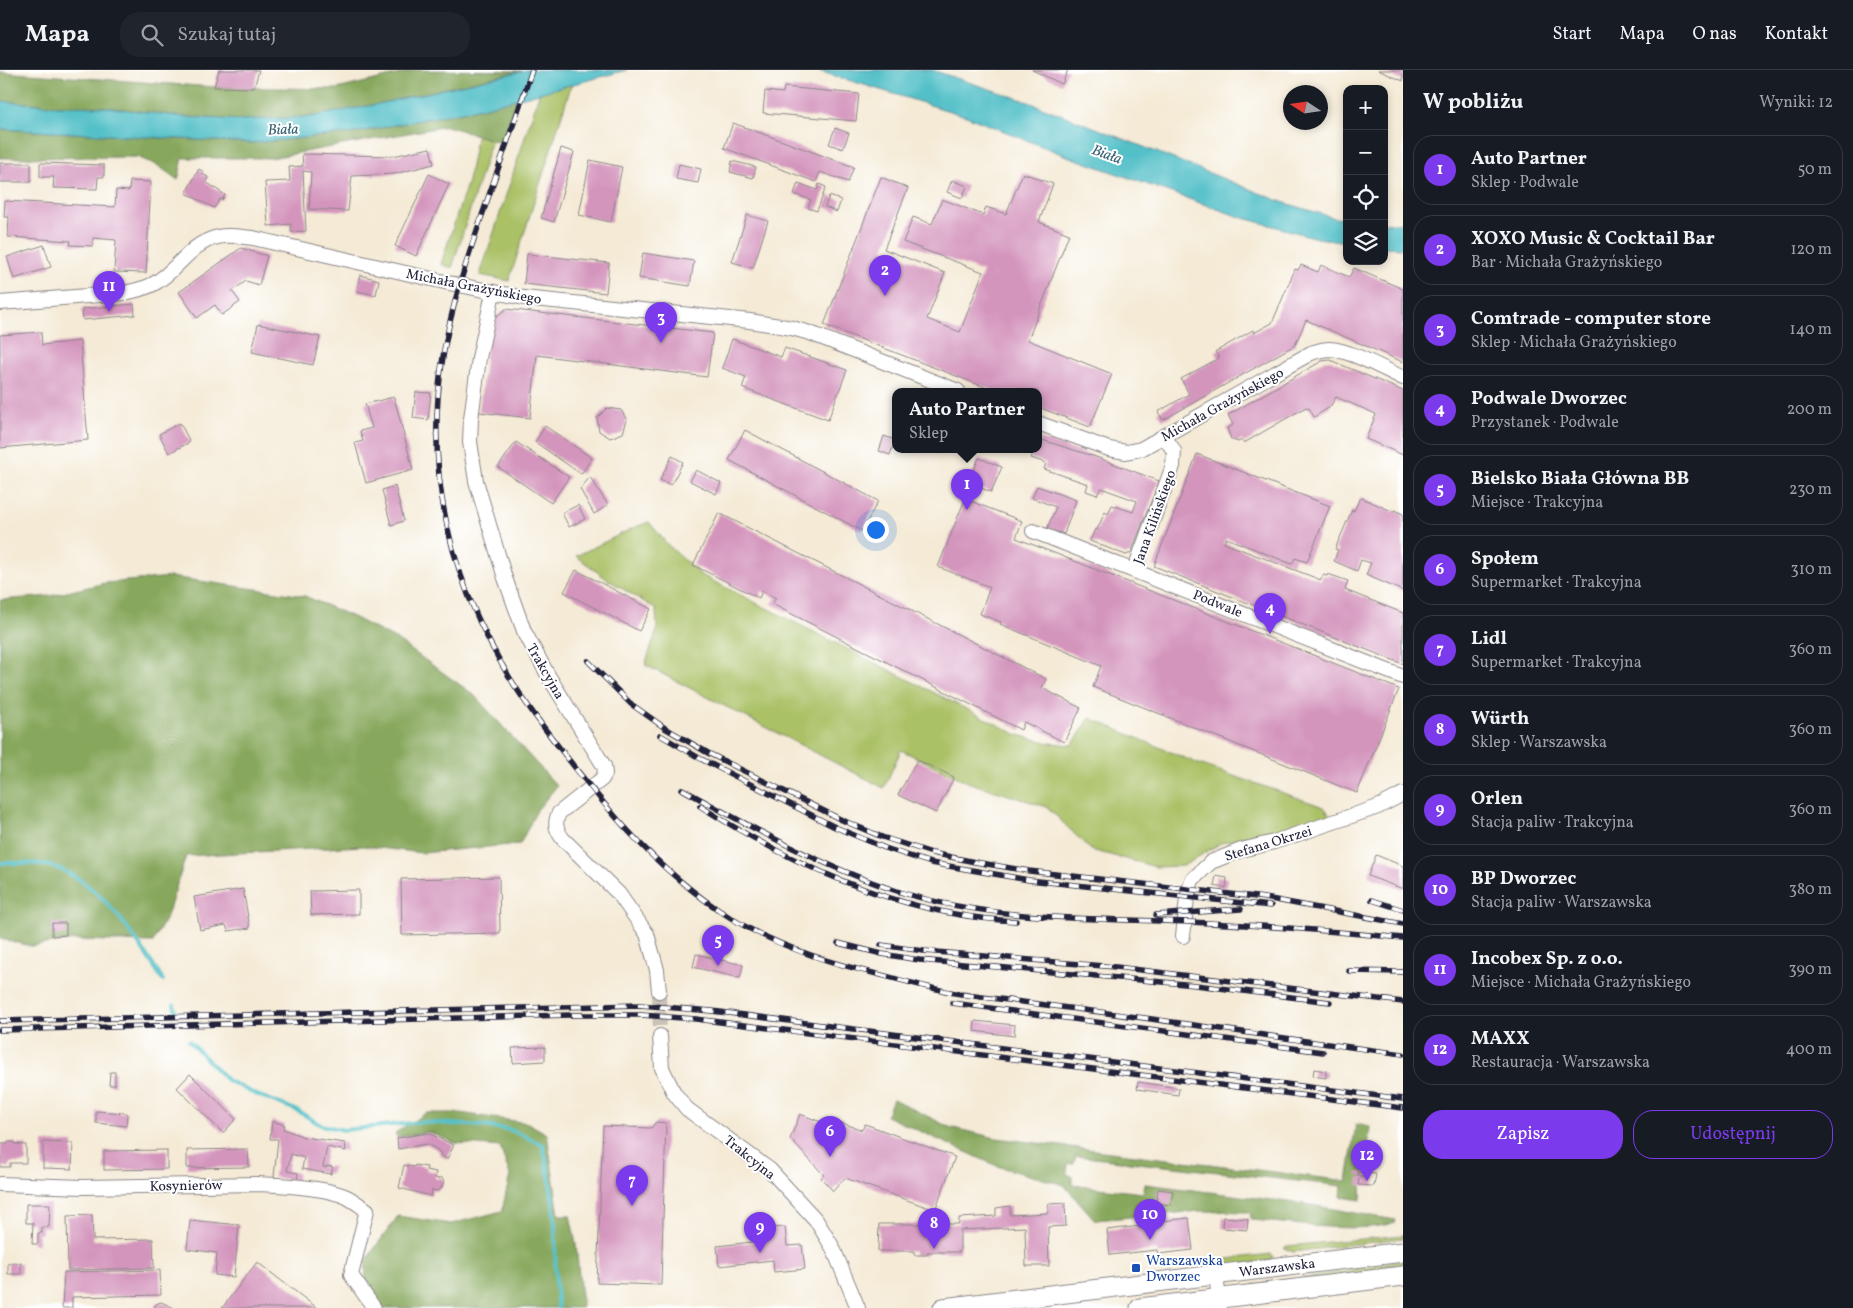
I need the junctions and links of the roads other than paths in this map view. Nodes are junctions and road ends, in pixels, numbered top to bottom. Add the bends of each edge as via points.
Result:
1 (493, 293) junction
2 (0, 303) edge
3 (1403, 378) edge
4 (950, 388) edge
5 (1042, 424) edge
6 (1164, 436) junction
7 (1033, 531) dead end
8 (1134, 570) junction
9 (1403, 677) edge
10 (1403, 794) edge
11 (1183, 936) dead end
12 (659, 991) tunnel mouth
13 (660, 1036) tunnel mouth
14 (0, 1184) edge
15 (1403, 1252) edge
16 (1216, 1275) junction
17 (1403, 1276) edge
18 (1219, 1303) edge
19 (374, 1308) edge
20 (858, 1308) edge
21 (943, 1308) edge
22 (1140, 1308) edge

1 - 2 street, Michała Grażyńskiego via 234,236 218,237 194,248 156,283 142,289
1 - 4 street, Michała Grażyńskiego via 792,328
1 - 12 street, Trakcyjna via 479,358 471,419 470,442 476,481 524,632 604,766 605,774 559,813 556,828 563,839 619,894 646,934 658,970
3 - 6 street, Michała Grażyńskiego via 1343,351 1321,350
5 - 6 street, Michała Grażyńskiego via 1126,452 1141,449
6 - 8 street, Jana Kilińskiego via 1174,451 1173,466
7 - 8 street, Podwale
8 - 9 street, Podwale
10 - 11 street, Stefana Okrzei via 1378,807 1211,862 1192,880
13 - 20 street, Trakcyjna via 662,1068 674,1094 687,1109 770,1170 816,1220 833,1248
14 - 19 street, Kosynierów via 83,1187 281,1185 346,1197 367,1210 351,1275
15 - 16 main road, Warszawska
16 - 18 street
16 - 21 main road, Warszawska
17 - 18 main road, Warszawska
18 - 22 main road, Warszawska

